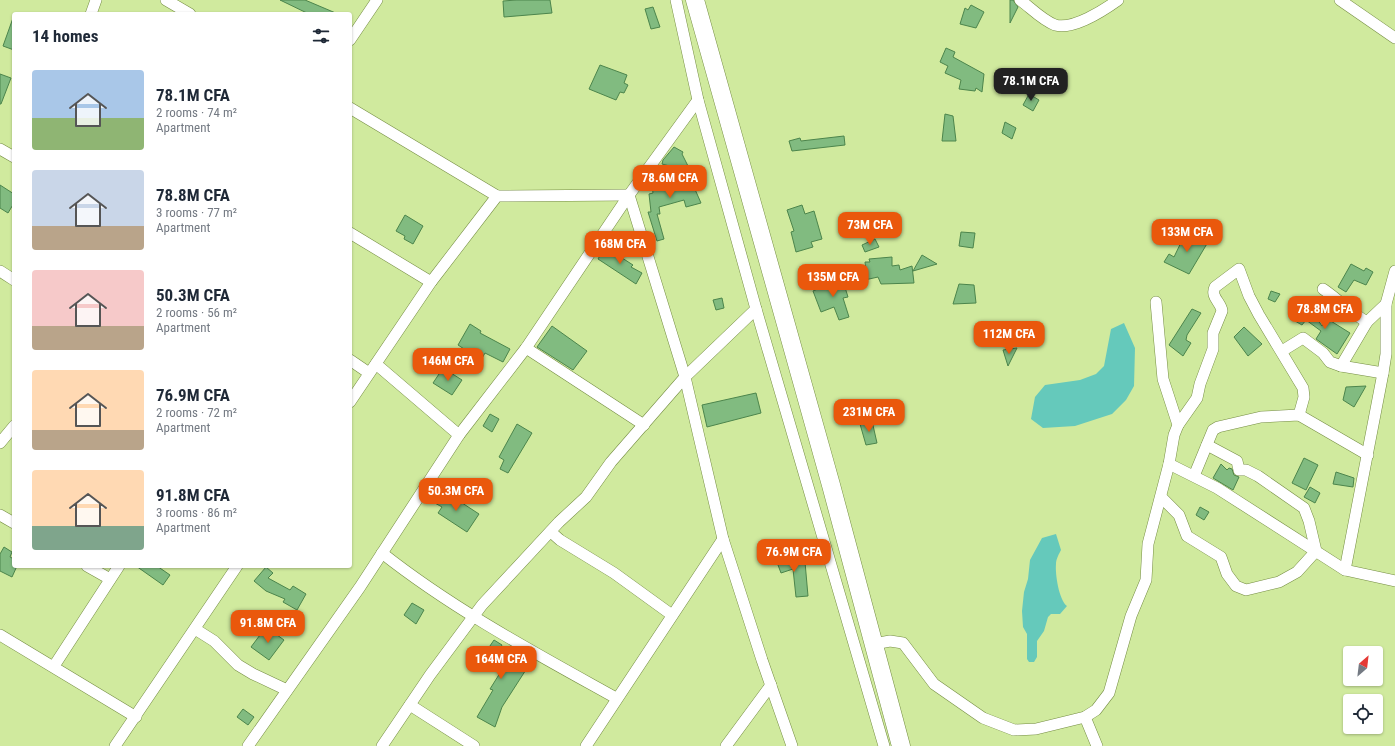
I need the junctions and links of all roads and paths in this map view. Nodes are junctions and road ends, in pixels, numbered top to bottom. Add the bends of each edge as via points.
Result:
1 (96, 0) edge
2 (166, 0) edge
3 (377, 0) edge
4 (676, 0) edge
5 (695, 0) edge
6 (1020, 0) edge
7 (1118, 0) edge
8 (1340, 0) edge
9 (92, 12) edge
10 (187, 12) edge
11 (352, 37) edge
12 (1395, 38) edge
13 (698, 100) junction
14 (352, 109) edge
15 (0, 149) edge
16 (12, 156) edge
17 (629, 195) junction
18 (497, 196) junction
19 (352, 234) edge
20 (0, 271) edge
21 (1395, 271) edge
22 (12, 279) edge
23 (431, 282) junction
24 (1323, 289) dead end
25 (1156, 302) dead end
26 (1386, 304) junction
27 (756, 309) junction
28 (1367, 322) junction
29 (526, 348) junction
30 (1282, 351) junction
31 (352, 361) edge
32 (1341, 366) junction
33 (372, 368) junction
34 (1383, 373) junction
35 (685, 377) junction
36 (352, 399) edge
37 (1299, 415) junction
38 (644, 424) junction
39 (1178, 425) junction
40 (12, 428) edge
41 (460, 435) junction
42 (0, 443) edge
43 (1207, 445) junction
44 (1368, 456) junction
45 (1169, 464) junction
46 (1194, 476) junction
47 (1161, 497) junction
48 (0, 515) edge
49 (12, 523) edge
50 (551, 532) junction
51 (724, 539) junction
52 (1316, 552) junction
53 (382, 553) junction
54 (91, 568) edge
55 (118, 568) edge
56 (236, 568) edge
57 (1345, 570) junction
58 (110, 579) junction
59 (1395, 581) edge
60 (672, 614) junction
61 (473, 615) junction
62 (195, 629) junction
63 (0, 635) edge
64 (874, 644) junction
65 (54, 666) junction
66 (771, 685) junction
67 (287, 690) junction
68 (616, 698) junction
69 (410, 705) junction
70 (136, 717) junction
71 (1085, 718) junction
72 (116, 746) edge
73 (248, 746) edge
74 (382, 746) edge
75 (474, 746) edge
76 (586, 746) edge
77 (726, 746) edge
78 (792, 746) edge
79 (884, 746) edge
80 (901, 746) edge
81 (1097, 746) edge

1 - 9 street
2 - 10 street
3 - 11 street
4 - 13 street
5 - 64 main road
6 - 7 street via 1043,18 1057,25 1078,22 1095,15
8 - 12 street
13 - 17 street
13 - 27 street
14 - 18 street
15 - 16 street
17 - 18 street
17 - 29 street
17 - 35 street
18 - 23 street
19 - 23 street
20 - 22 street
21 - 26 street
23 - 33 street
24 - 28 street via 1346,309
25 - 39 street via 1163,379
26 - 28 street
26 - 34 street via 1386,354
27 - 35 street
27 - 79 street
28 - 32 street
29 - 38 street
29 - 41 street
30 - 32 street via 1303,338 1324,353 1330,362
30 - 37 street via 1304,388
30 - 39 street via 1249,296 1239,269 1213,290 1222,311 1213,333 1213,350 1196,398
31 - 33 street
32 - 34 street
33 - 36 street
33 - 41 street
34 - 44 street
35 - 38 street
35 - 51 street
37 - 43 street via 1261,417 1218,427
37 - 44 street
38 - 50 street via 611,462 586,497
39 - 45 street
40 - 42 street
41 - 53 street
43 - 46 street
43 - 52 street via 1237,460 1239,470 1246,470 1258,476 1304,508
44 - 57 street
45 - 46 street
45 - 47 street
46 - 52 street
47 - 52 street via 1179,515 1187,536 1220,557 1227,574 1236,586 1246,590 1279,582 1297,572
47 - 71 street via 1148,544 1146,580 1131,616 1109,693 1096,710
48 - 49 street
50 - 60 street
50 - 61 street
51 - 60 street
51 - 66 street
52 - 57 street
53 - 61 street via 409,574
53 - 67 street
54 - 58 street
55 - 58 street
56 - 62 street
57 - 59 street
58 - 65 street
60 - 68 street
61 - 68 street
61 - 69 street
62 - 67 street via 214,641 238,665
62 - 70 street
63 - 65 street
64 - 71 street via 890,641 903,643 934,684 979,716 994,723 1014,730 1024,730
64 - 80 main road
65 - 70 street
66 - 77 street
66 - 78 street
67 - 73 street
68 - 76 street
69 - 74 street
69 - 75 street
70 - 72 street
71 - 81 street

